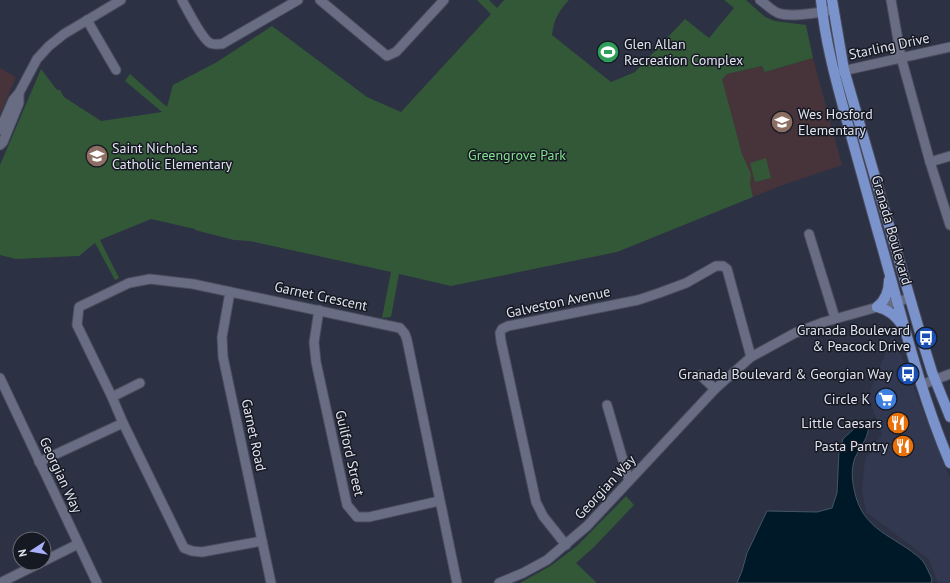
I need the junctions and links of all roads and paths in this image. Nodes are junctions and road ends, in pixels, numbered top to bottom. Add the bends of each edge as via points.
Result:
1 (121, 0) edge
2 (182, 0) edge
3 (298, 0) edge
4 (320, 0) edge
5 (444, 0) edge
6 (760, 0) edge
7 (821, 0) edge
8 (891, 0) edge
9 (833, 5) edge
10 (822, 12) junction
11 (86, 20) junction
12 (950, 47) edge
13 (901, 57) junction
14 (116, 70) dead end
15 (844, 70) junction
16 (833, 73) junction
17 (19, 93) junction
18 (0, 130) edge
19 (0, 145) edge
20 (950, 156) edge
21 (930, 162) junction
22 (950, 225) edge
23 (809, 234) dead end
24 (890, 274) junction
25 (230, 292) junction
26 (910, 298) junction
27 (898, 302) junction
28 (877, 307) junction
29 (319, 310) junction
30 (835, 318) junction
31 (906, 331) junction
32 (751, 357) junction
33 (950, 374) edge
34 (700, 375) dead end
35 (0, 378) edge
36 (935, 380) junction
37 (140, 383) dead end
38 (921, 385) junction
39 (715, 389) junction
40 (112, 397) junction
41 (606, 405) dead end
42 (950, 417) edge
43 (123, 423) junction
44 (39, 462) junction
45 (950, 463) edge
46 (629, 481) junction
47 (439, 501) junction
48 (262, 542) junction
49 (78, 544) junction
50 (566, 545) junction
51 (52, 557) edge
52 (24, 571) edge
53 (0, 583) edge
54 (97, 583) edge
55 (270, 583) edge
56 (457, 583) edge
57 (499, 583) edge

1 - 11 street
2 - 3 street via 204,38 210,43 222,44
4 - 5 street via 387,56 396,52
6 - 10 street via 778,13 790,15
7 - 10 main road, Granada Boulevard
8 - 13 street
9 - 10 street
9 - 15 main road, Granada Boulevard
10 - 16 main road, Granada Boulevard
11 - 14 street
11 - 17 street via 64,34 37,59
12 - 13 street, Starling Drive
13 - 15 street, Starling Drive
13 - 21 street
15 - 16 street, Starling Drive
15 - 26 main road, Granada Boulevard
16 - 24 main road, Granada Boulevard
17 - 18 street via 13,100
17 - 19 street via 19,104
20 - 21 street
21 - 22 street
23 - 30 street
24 - 27 main road, Granada Boulevard
24 - 28 main road via 888,292
25 - 29 street, Garnet Crescent
25 - 40 street, Garnet Crescent via 150,278 129,283 79,307 77,325
25 - 48 street, Garnet Road via 222,338 223,357
26 - 27 street, Georgian Way
26 - 36 main road, Granada Boulevard
27 - 28 street, Georgian Way
27 - 31 main road, Granada Boulevard
28 - 30 street, Georgian Way
28 - 31 main road via 894,314
29 - 47 street, Garnet Crescent via 386,324 400,328 405,334
29 - 47 street, Guilford Street via 314,342 316,362 347,505 357,517 369,517
30 - 32 street, Georgian Way via 795,333
31 - 38 main road, Granada Boulevard
32 - 39 street, Georgian Way
32 - 50 street, Galveston Avenue via 727,269 723,266 716,266 686,283 638,300 502,329 501,341 536,502 543,516
33 - 36 street
34 - 39 street
35 - 44 street, Georgian Way
36 - 38 street
36 - 42 main road, Granada Boulevard
37 - 40 street
38 - 45 main road, Granada Boulevard
39 - 46 street, Georgian Way
40 - 43 street, Garnet Crescent
41 - 46 street
43 - 44 street
43 - 48 street, Garnet Crescent via 184,548 202,552
44 - 49 street, Georgian Way
46 - 50 street, Georgian Way
47 - 56 street, Garnet Crescent
48 - 55 street, Garnet Road
49 - 51 street
49 - 54 street, Georgian Way
50 - 57 street, Georgian Way via 547,560
52 - 53 street

